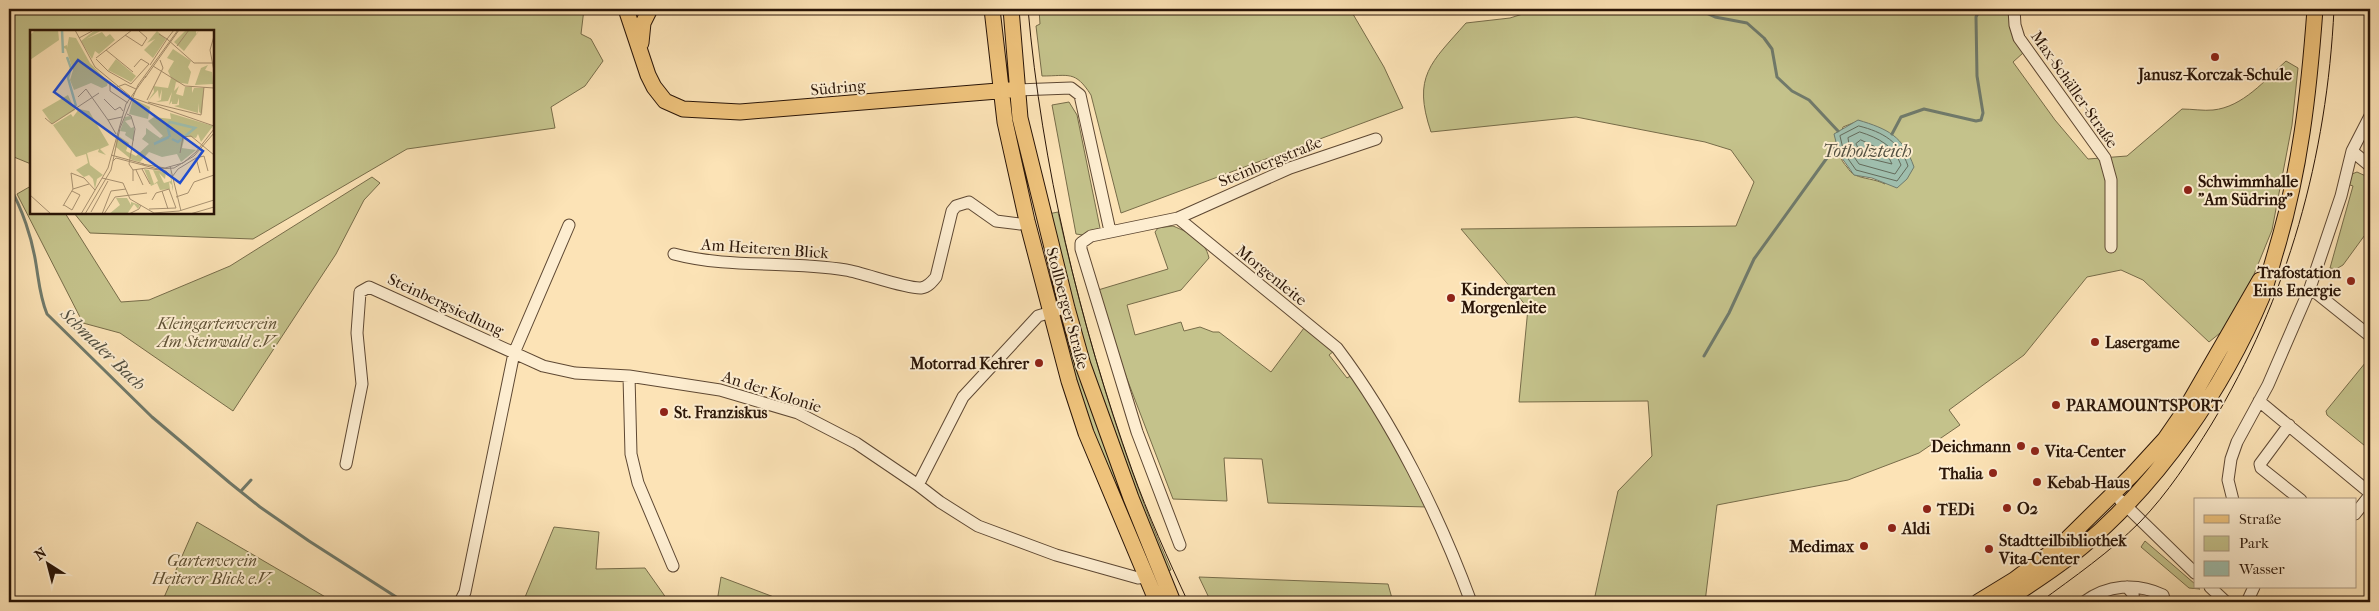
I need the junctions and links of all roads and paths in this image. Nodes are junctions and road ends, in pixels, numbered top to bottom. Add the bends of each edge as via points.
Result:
1 (626, 9) edge
2 (650, 9) edge
3 (2014, 9) edge
4 (2315, 9) edge
5 (1011, 10) edge
6 (992, 11) edge
7 (642, 58) junction
8 (1017, 90) junction
9 (1000, 91) junction
10 (2370, 116) edge
11 (1376, 139) dead end
12 (2352, 151) junction
13 (2370, 166) edge
14 (1178, 218) junction
15 (1027, 222) junction
16 (569, 225) dead end
17 (1110, 231) junction
18 (2112, 247) dead end
19 (674, 254) dead end
20 (2274, 256) junction
21 (2310, 288) junction
22 (1067, 308) junction
23 (1051, 311) junction
24 (2370, 336) edge
25 (514, 353) junction
26 (629, 376) junction
27 (2259, 401) junction
28 (2289, 425) junction
29 (346, 464) dead end
30 (918, 485) junction
31 (2113, 493) junction
32 (2370, 494) edge
33 (2232, 498) edge
34 (2298, 498) edge
35 (2126, 505) junction
36 (2356, 513) edge
37 (1180, 544) dead end
38 (673, 566) dead end
39 (2194, 572) edge
40 (1146, 577) junction
41 (2127, 587) junction
42 (2211, 588) edge
43 (2254, 588) edge
44 (460, 602) edge
45 (1157, 602) edge
46 (1173, 602) edge
47 (1470, 602) edge
48 (1978, 602) edge
49 (2003, 602) edge
50 (2084, 602) edge
51 (2134, 602) edge
52 (2165, 602) edge
53 (2226, 602) edge
54 (2247, 602) edge

1 - 7 main road
2 - 7 main road via 643,23
3 - 18 street, Max-Schäller-Straße via 2019,38 2105,158 2111,180
4 - 20 main road via 2309,89 2297,169
5 - 8 main road, Stollberger Straße
6 - 9 main road, Stollberger Straße
7 - 9 main road, Südring via 648,75 665,101 683,109 740,112
8 - 9 main road, Südring
8 - 17 street via 1071,88 1080,95
8 - 22 main road, Stollberger Straße via 1020,118
9 - 15 main road, Stollberger Straße
10 - 12 street
11 - 14 street, Steinbergstraße via 1290,168
12 - 13 street
12 - 21 street via 2341,196
14 - 17 street
14 - 47 street, Morgenleite via 1337,348 1415,476
15 - 19 street, Am Heiteren Blick via 996,221 968,202 956,206 950,218 936,277 919,288 847,270 804,264 713,262
15 - 23 main road, Stollberger Straße
16 - 25 street, Steinbergsiedlung
17 - 37 street, Stollberger Straße via 1085,239 1081,249 1137,432
20 - 31 main road via 2185,410 2165,439
20 - 35 main road via 2262,296 2186,435
21 - 24 street
21 - 27 street
22 - 23 street
22 - 46 main road, Stollberger Straße via 1082,364
23 - 30 street via 1038,316 963,397
23 - 40 main road, Stollberger Straße via 1086,433
25 - 26 street, Steinbergsiedlung via 543,366 575,373
25 - 29 street, Steinbergsiedlung via 369,287 364,288 358,301 357,333 362,384
25 - 44 street, Steinbergsiedlung via 465,592
26 - 30 street, An der Kolonie via 720,390 798,413 856,443
26 - 38 street via 631,454 638,483
27 - 28 street
27 - 33 street via 2231,460 2228,480
28 - 32 street
28 - 34 street via 2260,464
30 - 40 street, An der Kolonie via 978,526 1056,555 1138,578
31 - 35 street
31 - 48 main road via 2056,549
32 - 36 street
35 - 39 street
35 - 49 main road via 2068,558
40 - 45 main road, Stollberger Straße
41 - 50 street via 2110,588
41 - 51 street
41 - 52 street via 2155,592
42 - 53 street
43 - 54 street

